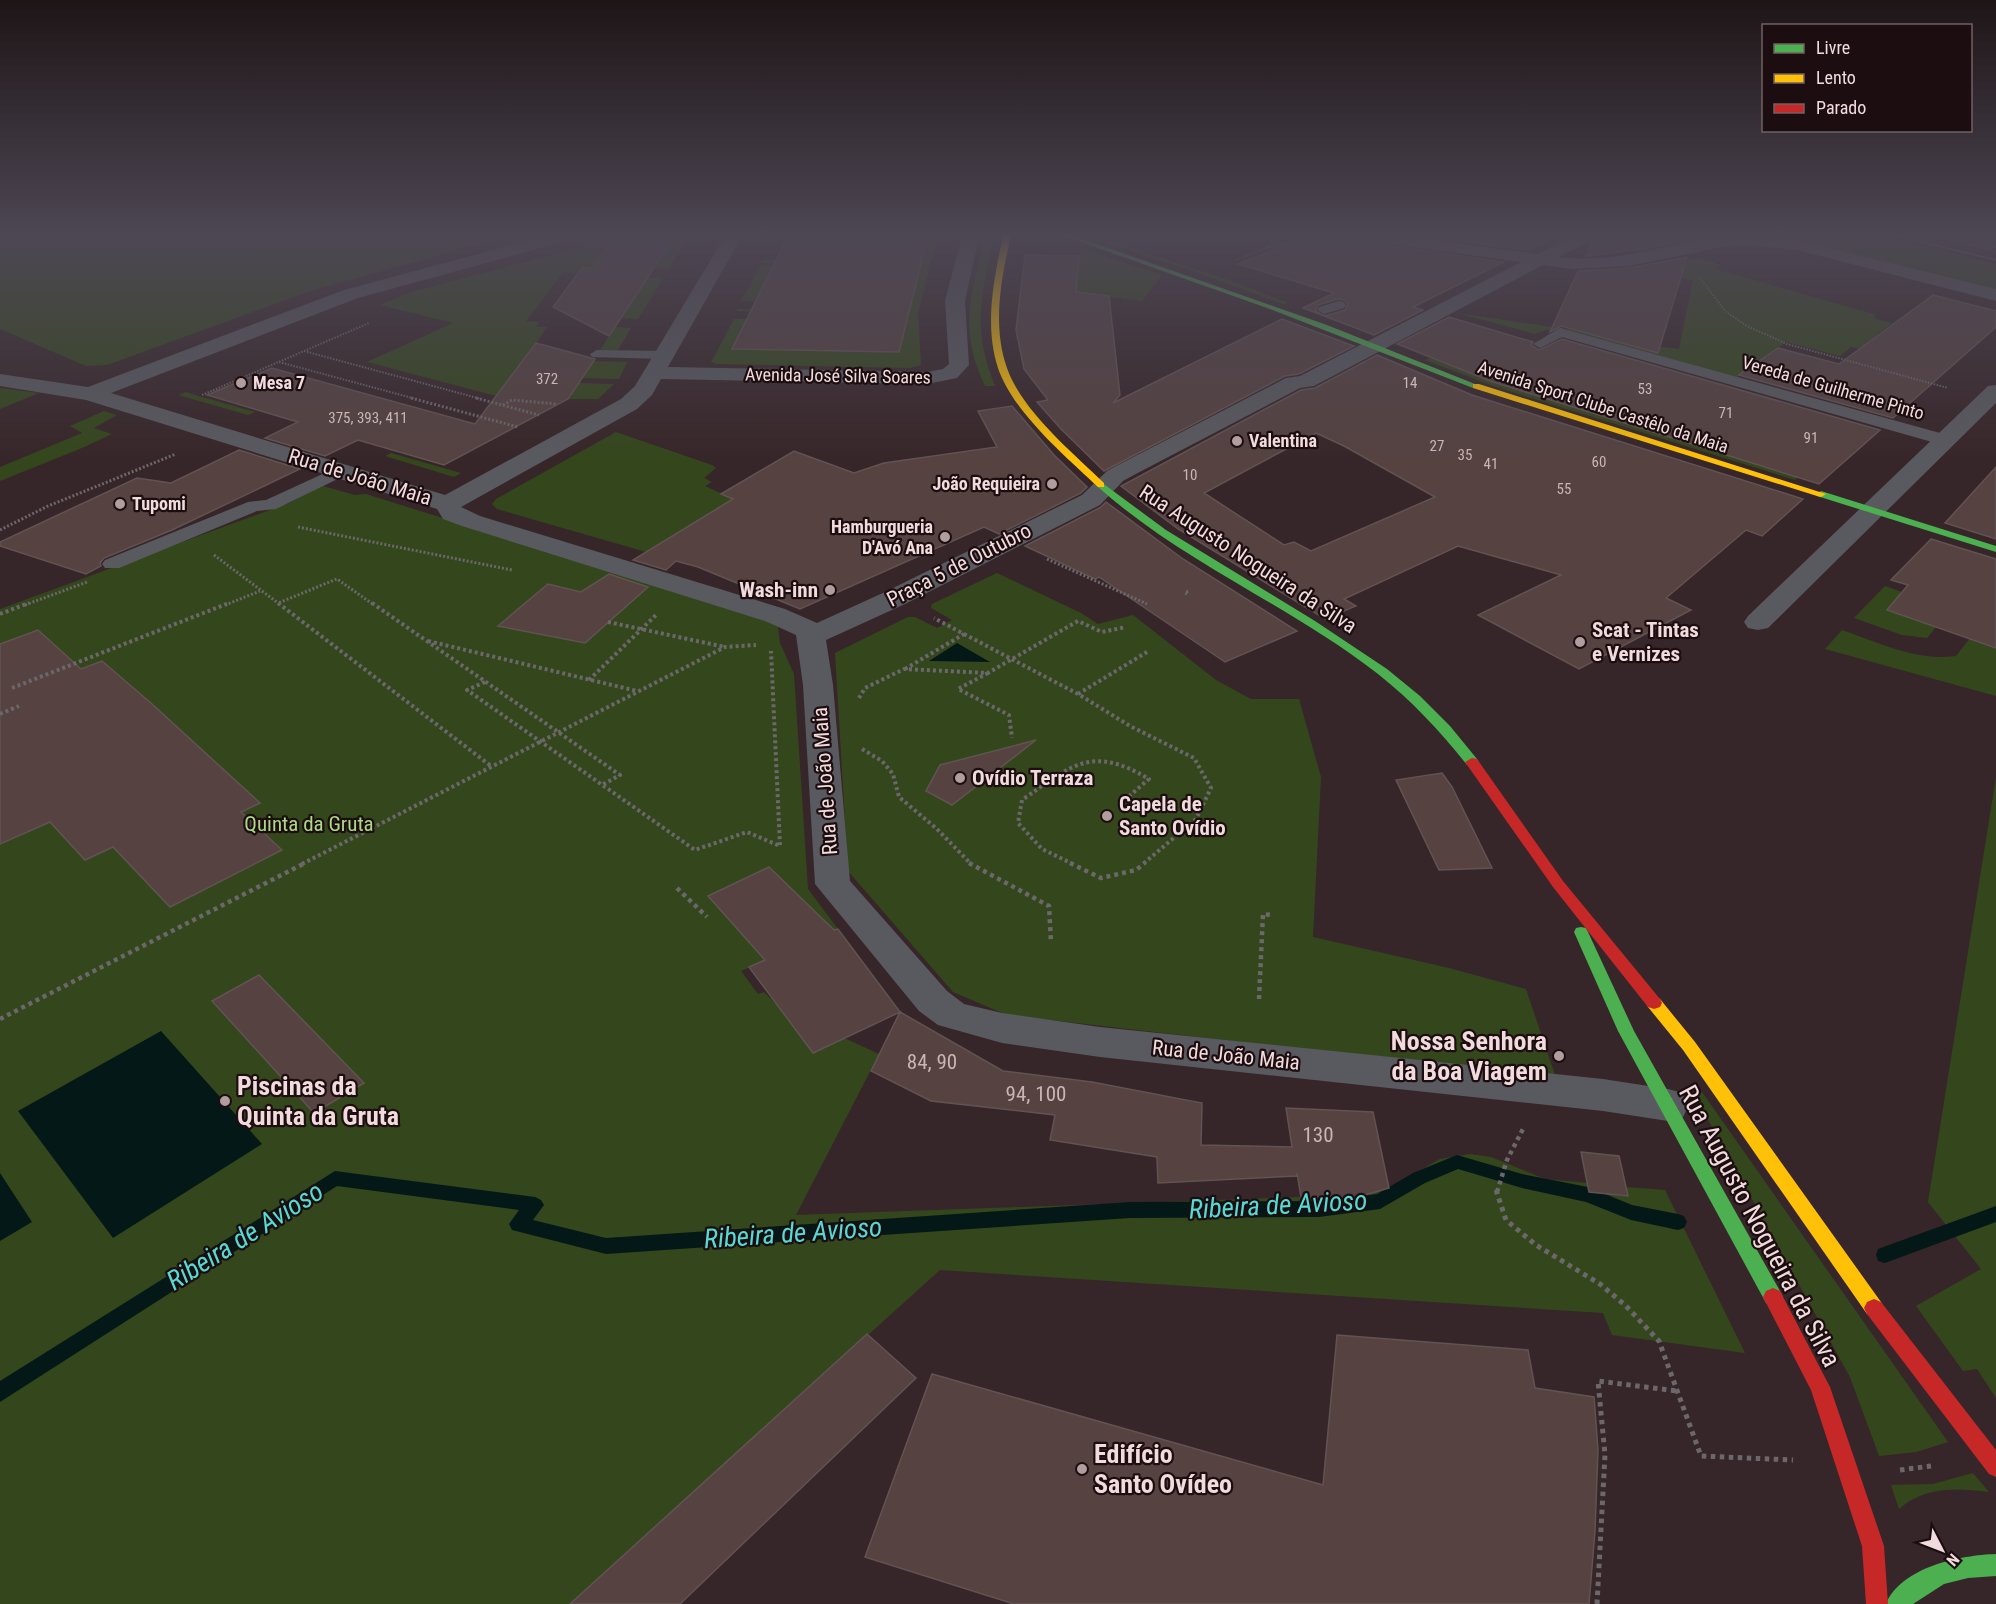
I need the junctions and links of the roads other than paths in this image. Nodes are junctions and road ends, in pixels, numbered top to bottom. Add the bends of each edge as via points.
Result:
1 (307, 311) edge
2 (690, 311) edge
3 (955, 311) edge
4 (993, 311) edge
5 (1302, 311) edge
6 (1432, 311) edge
7 (1380, 336) junction
8 (1413, 344) dead end
9 (1540, 344) dead end
10 (597, 354) dead end
11 (659, 364) junction
12 (3, 374) edge
13 (1996, 391) edge
14 (90, 394) junction
15 (1945, 440) junction
16 (340, 471) junction
17 (298, 480) dead end
18 (1104, 488) junction
19 (1883, 500) junction
20 (447, 504) junction
21 (254, 507) junction
22 (1996, 549) edge
23 (112, 564) dead end
24 (1758, 622) dead end
25 (811, 636) junction
26 (1558, 885) junction
27 (1668, 1105) junction
28 (1996, 1467) edge
29 (1996, 1565) edge
30 (1877, 1604) edge
31 (1897, 1604) edge

1 - 14 street
2 - 11 street
3 - 11 street, Avenida José Silva Soares via 958,365 950,374 927,378
4 - 18 main road, Rua Augusto Nogueira da Silva via 1002,369 1018,396 1051,436
5 - 7 main road, Avenida Sport Clube Castêlo da Maia
6 - 7 street, Praça 5 de Outubro
7 - 8 main road, Avenida Sport Clube Castêlo da Maia
7 - 18 street, Praça 5 de Outubro via 1306,381 1294,383 1124,471
7 - 19 main road, Avenida Sport Clube Castêlo da Maia via 1481,388
9 - 15 lane, Vereda de Guilherme Pinto via 1560,332
10 - 11 lane
11 - 20 street via 645,390 629,404
12 - 14 street, Rua de João Maia
13 - 15 street
14 - 16 street, Rua de João Maia
15 - 19 street
16 - 20 street, Rua de João Maia
16 - 21 lane via 270,506
17 - 21 lane via 256,500
18 - 25 street, Praça 5 de Outubro via 1090,500 896,598
18 - 26 main road, Rua Augusto Nogueira da Silva via 1168,536 1359,655 1410,694 1456,740
19 - 22 main road, Avenida Sport Clube Castêlo da Maia
19 - 24 street
20 - 25 street, Rua de João Maia via 452,514 775,615 807,629
21 - 23 lane
25 - 27 street, Rua de João Maia via 833,884 933,1001 952,1015 1002,1028 1100,1042
26 - 27 main road, Rua Augusto Nogueira da Silva via 1626,1031
26 - 28 main road, Rua Augusto Nogueira da Silva via 1689,1046 1890,1331
27 - 30 main road, Rua Augusto Nogueira da Silva via 1820,1388 1873,1546
29 - 31 main road via 1953,1569 1921,1582

